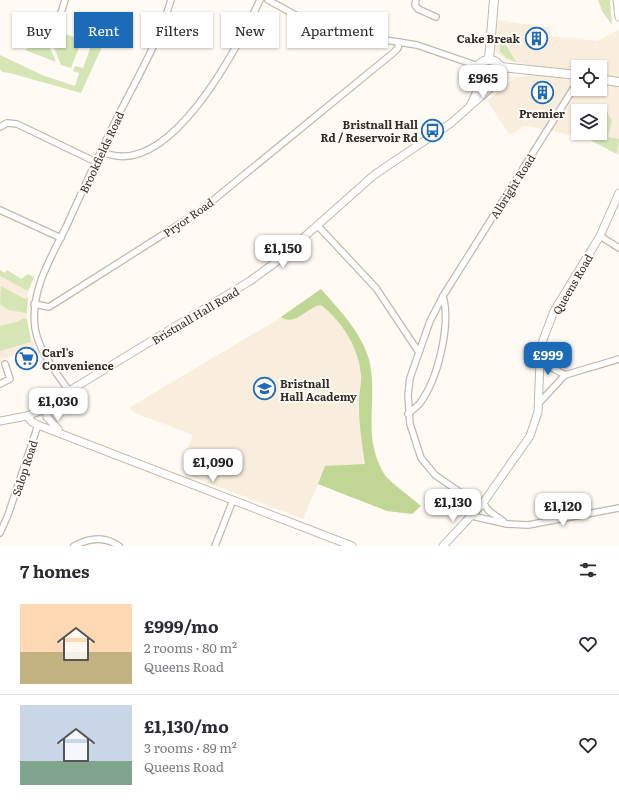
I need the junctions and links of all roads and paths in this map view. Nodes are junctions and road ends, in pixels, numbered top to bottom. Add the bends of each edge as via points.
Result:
1 (65, 0) edge
2 (171, 0) edge
3 (260, 0) edge
4 (268, 0) edge
5 (416, 0) edge
6 (494, 0) edge
7 (617, 0) edge
8 (60, 12) edge
9 (436, 16) dead end
10 (619, 17) edge
11 (399, 42) junction
12 (489, 60) junction
13 (478, 66) junction
14 (501, 67) junction
15 (519, 70) junction
16 (571, 74) edge
17 (607, 80) edge
18 (619, 82) edge
19 (481, 83) junction
20 (495, 85) junction
21 (571, 92) edge
22 (469, 108) junction
23 (0, 127) edge
24 (101, 152) junction
25 (96, 162) junction
26 (619, 193) edge
27 (0, 210) edge
28 (318, 226) junction
29 (600, 236) junction
30 (61, 238) junction
31 (619, 248) edge
32 (443, 296) junction
33 (34, 304) junction
34 (418, 351) junction
35 (619, 359) edge
36 (540, 361) junction
37 (5, 364) dead end
38 (565, 374) junction
39 (0, 384) edge
40 (69, 391) junction
41 (540, 402) junction
42 (47, 408) junction
43 (408, 414) junction
44 (28, 416) junction
45 (48, 417) junction
46 (0, 421) edge
47 (40, 425) junction
48 (68, 436) junction
49 (233, 500) junction
50 (482, 505) junction
51 (619, 508) edge
52 (472, 516) junction
53 (507, 524) junction
54 (0, 533) edge
55 (446, 545) edge
56 (74, 546) edge
57 (119, 546) edge
58 (215, 546) edge
59 (352, 546) edge

1 - 8 street
2 - 24 street, Brookfields Road via 160,30
3 - 24 street via 235,50 205,95 174,132 154,146 133,155 117,156
4 - 11 street via 301,18 324,26 360,36
5 - 9 street via 418,9
6 - 12 main road
7 - 10 street
11 - 13 street via 417,45
11 - 33 street, Pryor Road via 398,48 200,211 49,307
12 - 13 main road
12 - 14 main road via 495,61
13 - 19 main road via 476,75
14 - 15 main road
14 - 20 main road via 500,80
15 - 16 main road
15 - 20 main road
17 - 18 main road
19 - 20 main road
19 - 22 street, Bristnall Hall Road
20 - 22 street, Bristnall Hall Road
21 - 32 street, Albright Road
22 - 28 street, Bristnall Hall Road via 374,175
23 - 25 street via 7,123 17,124
24 - 25 street, Brookfields Road
25 - 30 street, Brookfields Road
26 - 29 street, Queens Road
27 - 30 street
28 - 34 street via 376,288
28 - 40 street, Bristnall Hall Road via 250,281
29 - 31 street
29 - 36 street, Queens Road via 554,311 543,340
30 - 33 street, Brookfields Road via 42,278
32 - 34 street, Albright Road
32 - 43 street via 446,305 445,324 437,369 420,403
33 - 40 street via 35,330 40,345
34 - 43 street, Albright Road via 410,378
35 - 38 street
36 - 38 street
36 - 41 street, Queens Road
37 - 39 street via 10,379
38 - 41 street
40 - 42 street, Bristnall Hall Road
41 - 50 street, Queens Road via 530,436
42 - 44 street, Bristnall Hall Road
42 - 45 street
43 - 50 street, Albright Road via 421,458 435,475
44 - 46 street, Bristnall Hall Road
44 - 47 street via 32,422
45 - 47 street, Salop Road
45 - 48 street via 54,426
47 - 48 street
47 - 54 street, Salop Road
48 - 49 street
49 - 58 street
49 - 59 street
50 - 52 street, Queens Road
50 - 53 street, Albright Road
51 - 53 street via 528,525
52 - 53 street
52 - 55 street, Queens Road
56 - 57 street via 94,539 106,539

